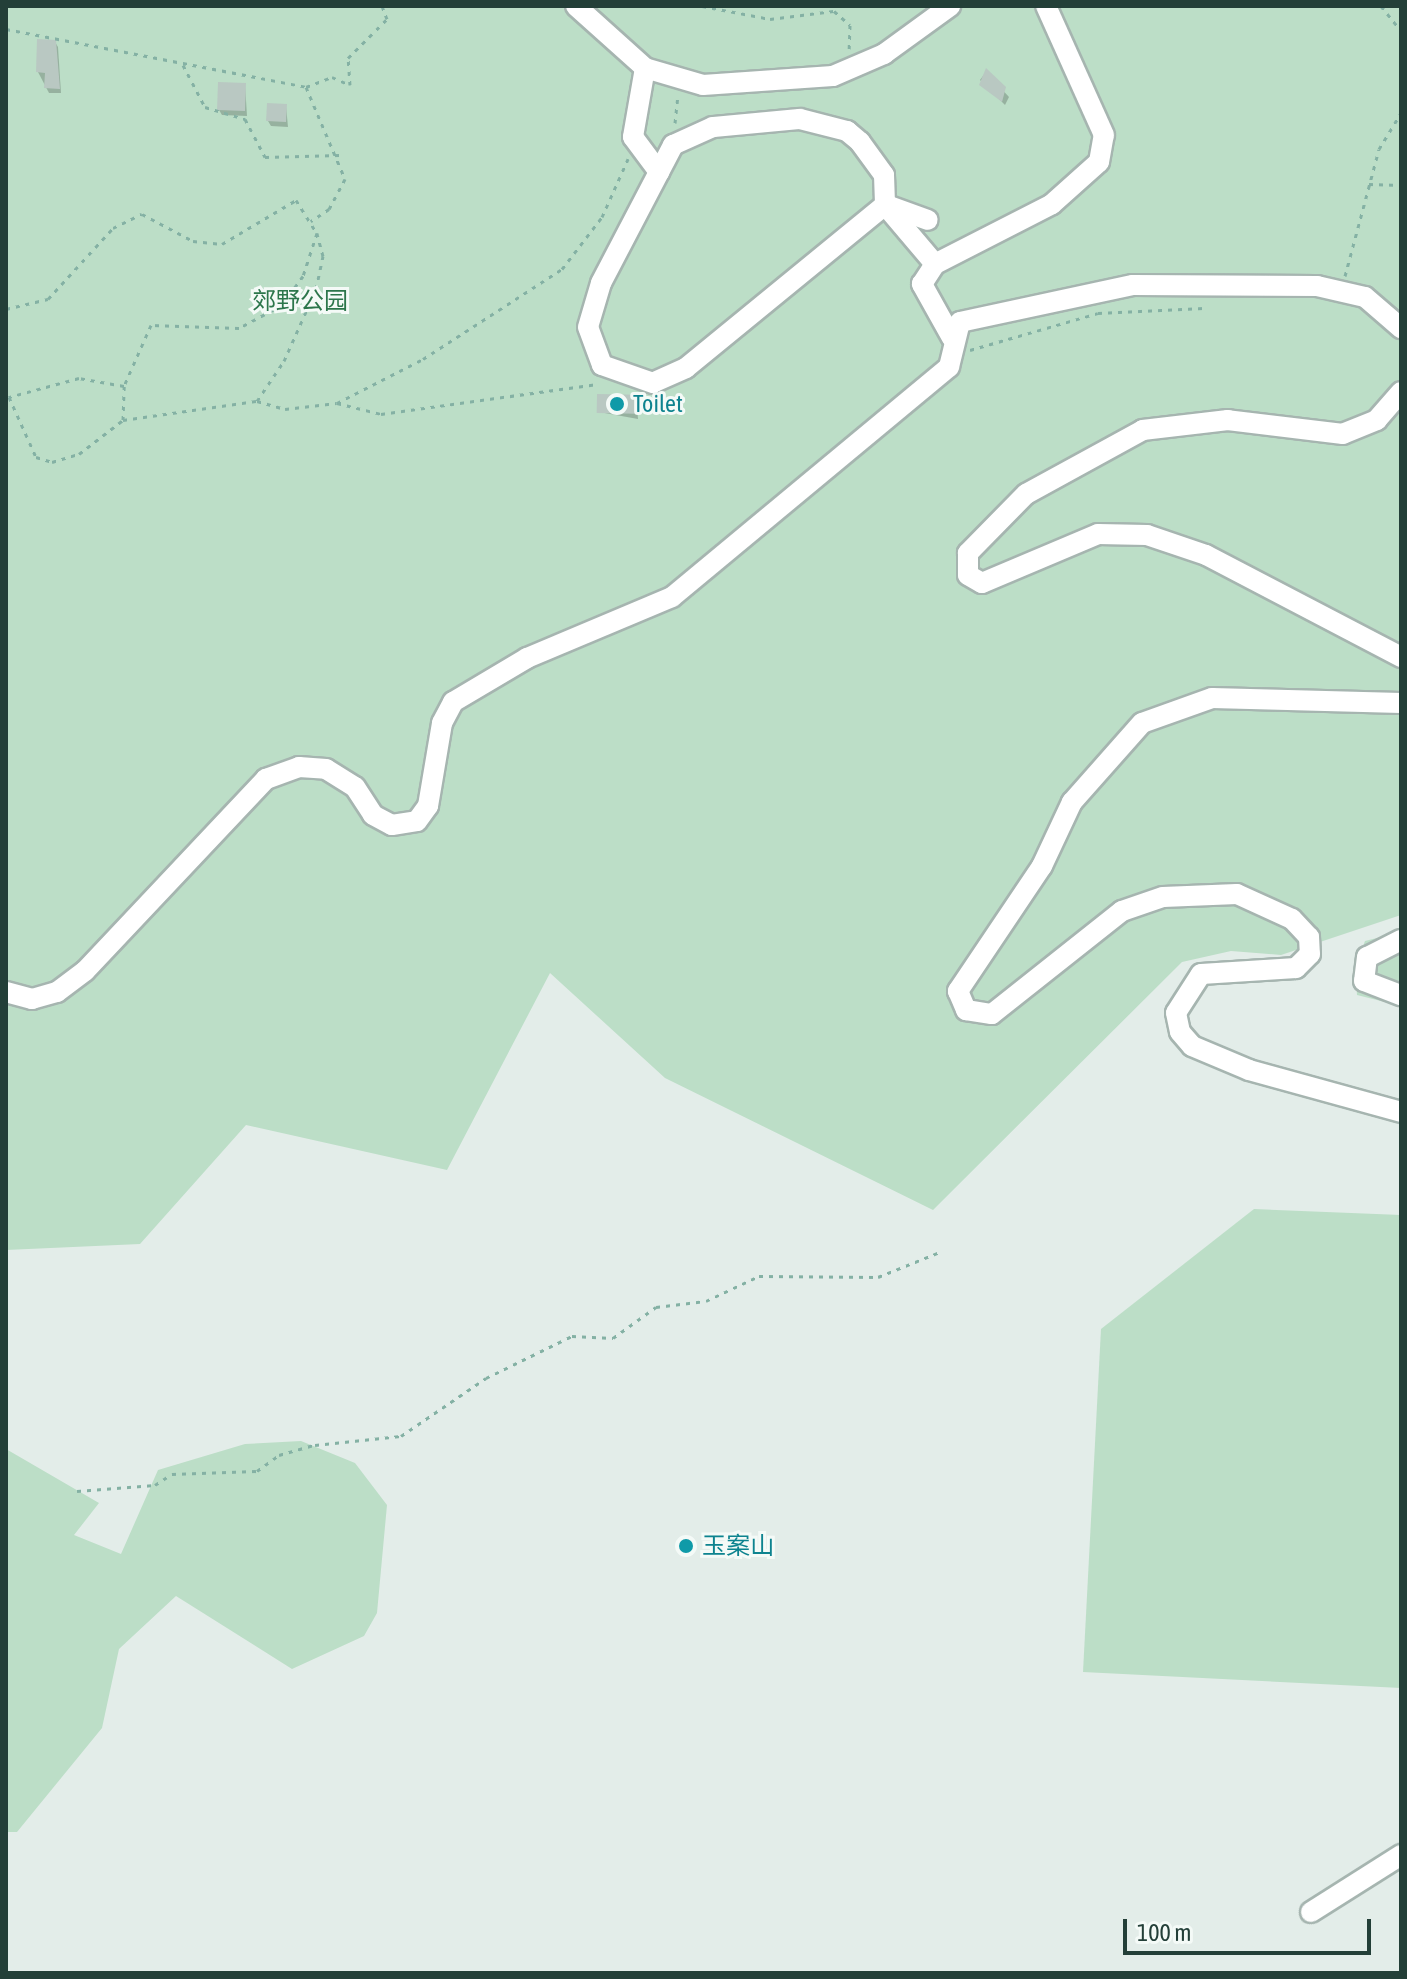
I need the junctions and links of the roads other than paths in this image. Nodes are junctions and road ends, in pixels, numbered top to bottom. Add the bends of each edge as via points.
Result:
1 (576, 6) edge
2 (950, 6) edge
3 (1046, 6) edge
4 (645, 68) junction
5 (659, 172) junction
6 (885, 205) junction
7 (928, 220) dead end
8 (935, 264) junction
9 (1401, 328) edge
10 (952, 338) junction
11 (1401, 392) edge
12 (1401, 657) edge
13 (1401, 703) edge
14 (1401, 940) edge
15 (6, 992) edge
16 (1401, 995) edge
17 (1401, 1112) edge
18 (1401, 1855) edge
19 (1311, 1912) dead end

1 - 4 street
2 - 4 street via 884,54 848,69 766,82 680,83
3 - 8 street via 1079,67 1104,135 1099,162 1052,204
4 - 5 street via 633,137
5 - 6 street via 673,145 713,127 800,119 847,131 884,175
5 - 6 street via 601,283 588,327 602,365 628,379 653,383 686,368
6 - 7 street
6 - 8 street
8 - 10 street via 922,284
9 - 10 street via 1365,297 1341,292 1133,285 960,322
10 - 15 street via 949,367 672,597 527,658 453,702 442,723 428,806 417,821 392,825 373,815 355,787 326,769 299,767 266,779 85,971 57,992 32,999
11 - 12 street via 1377,420 1343,434 1228,420 1143,430 1026,494 968,553 968,575 982,583 1098,534 1147,535 1206,555
13 - 17 street via 1212,698 1142,723 1072,802 1042,866 958,991 966,1010 992,1014 1122,911 1176,895 1237,894 1292,919 1309,937 1310,954 1296,968 1201,974 1176,1013 1180,1032 1192,1046 1236,1066
14 - 16 street via 1367,957 1364,981
18 - 19 street

